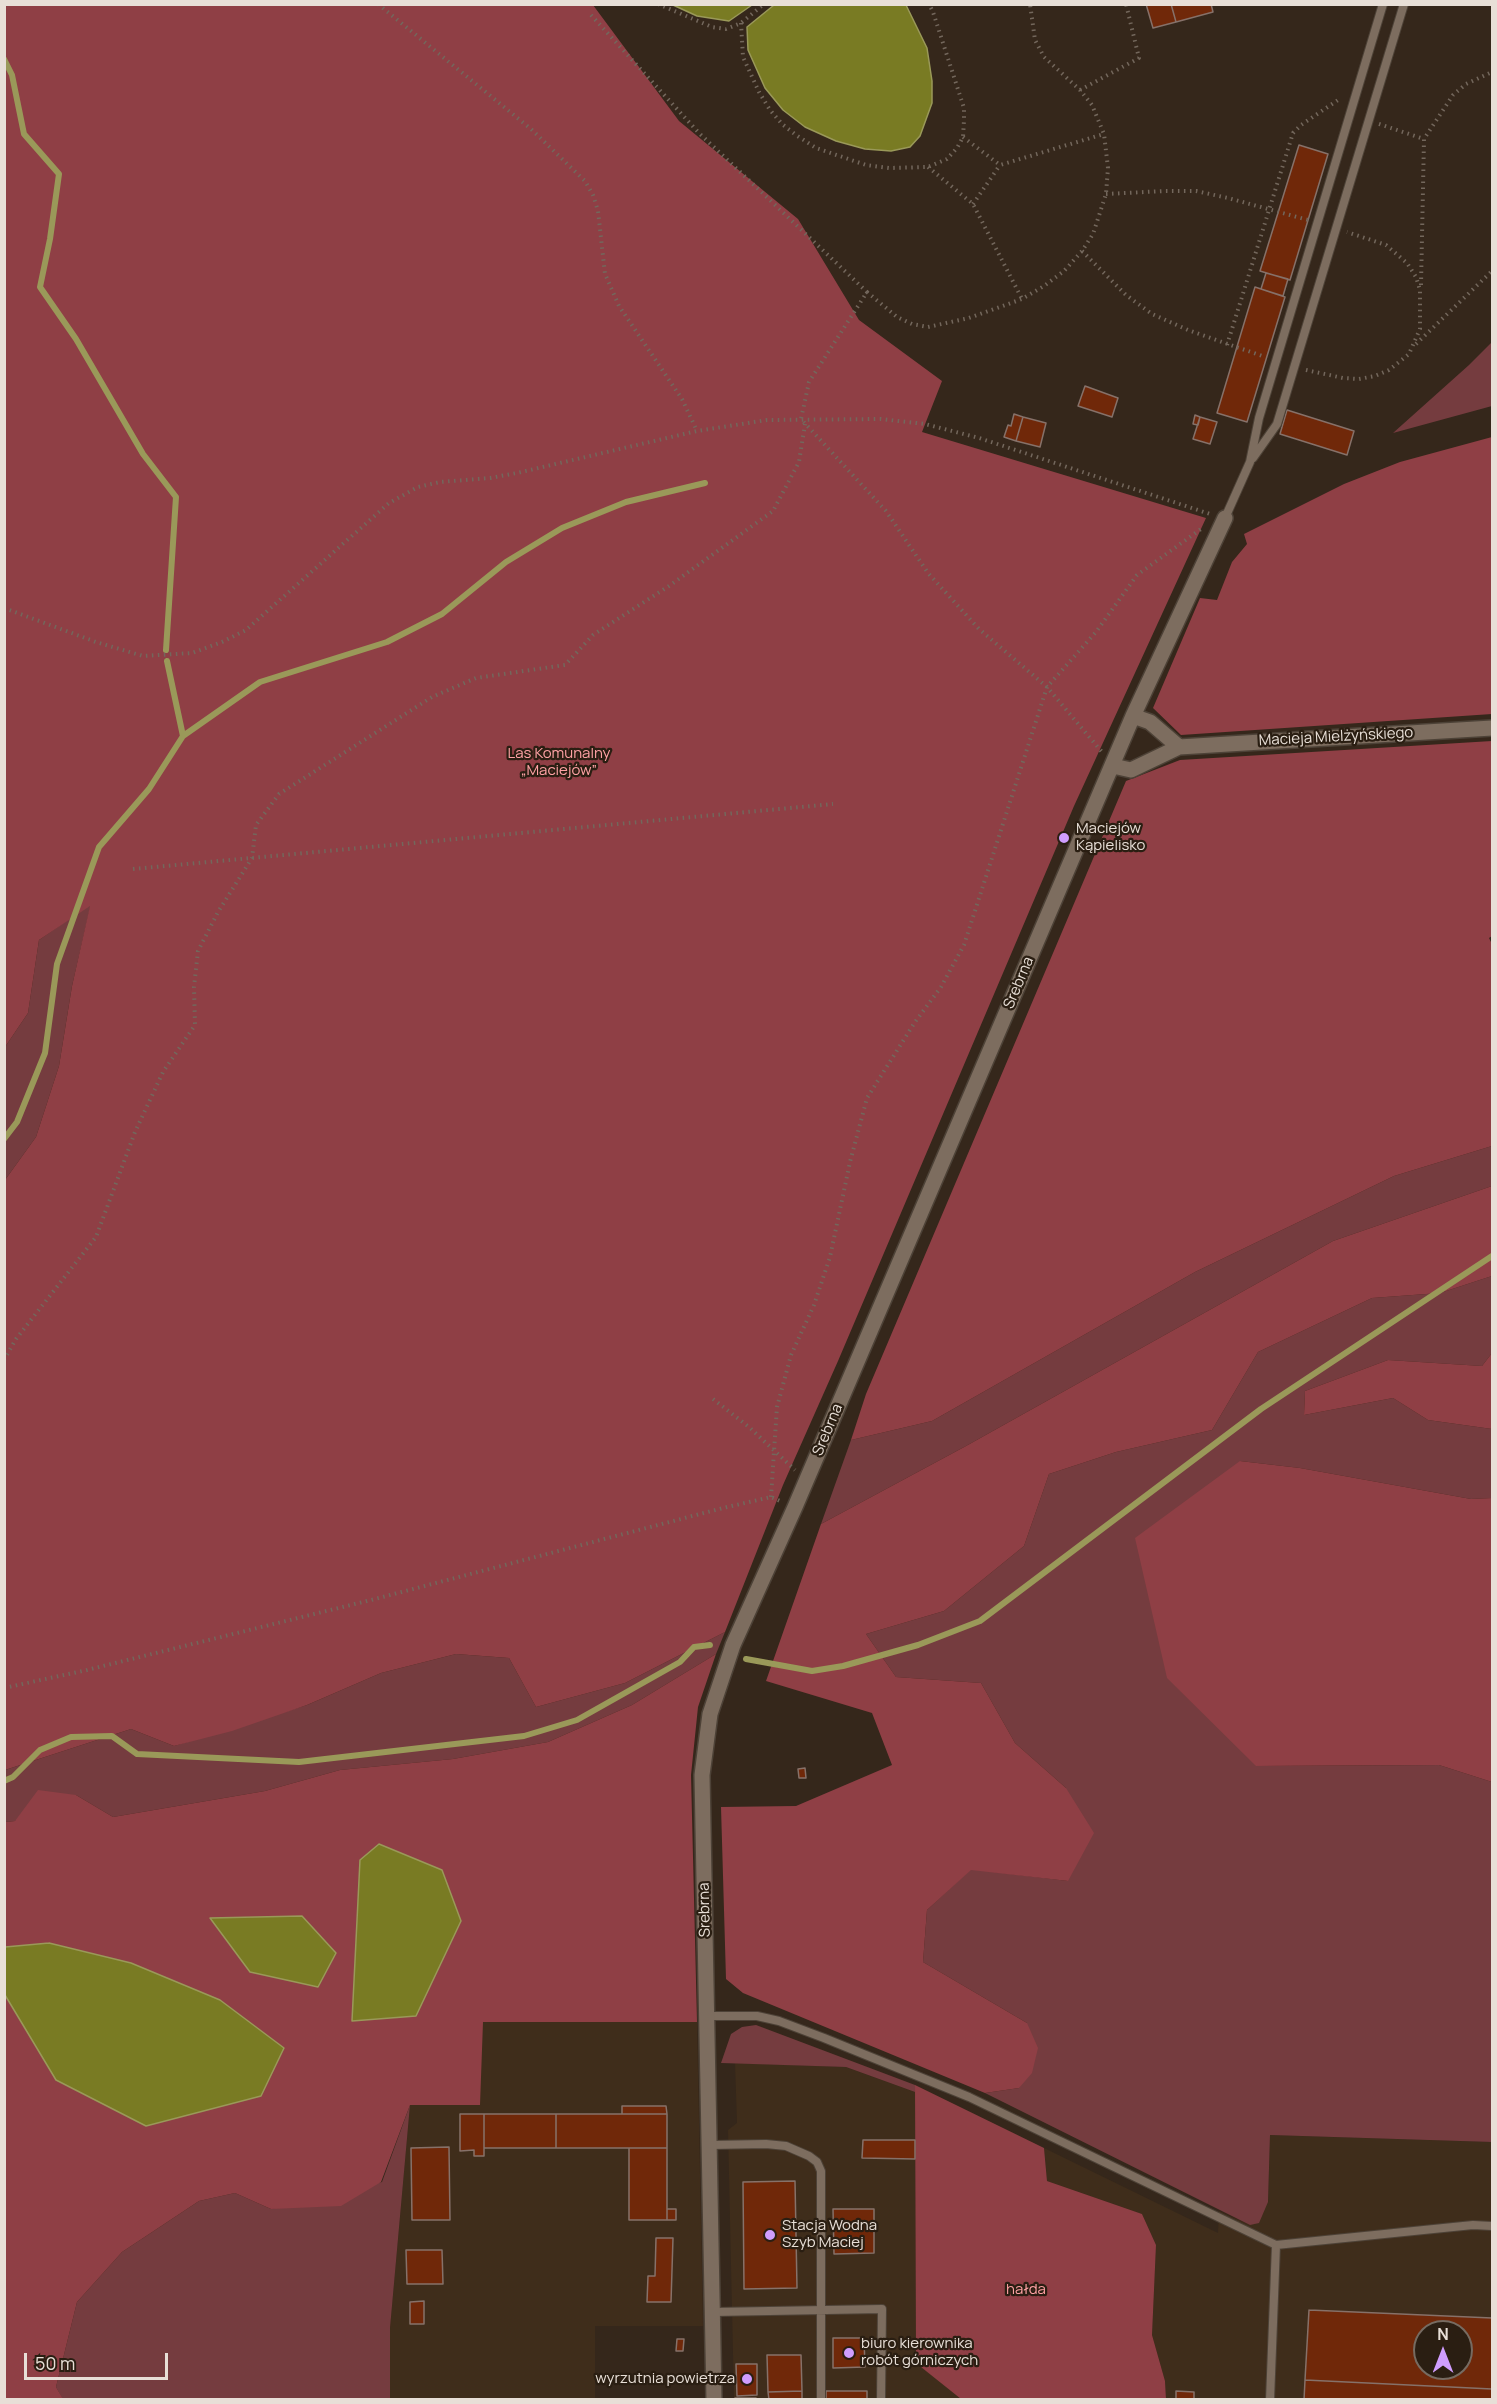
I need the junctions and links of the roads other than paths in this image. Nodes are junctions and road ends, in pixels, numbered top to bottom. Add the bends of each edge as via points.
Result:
1 (1383, 4) edge
2 (1404, 4) edge
3 (1250, 462) junction
4 (1222, 517) joint
5 (1133, 716) junction
6 (1492, 728) edge
7 (1179, 747) junction
8 (1113, 766) junction
9 (707, 2016) junction
10 (710, 2145) junction
11 (1492, 2226) edge
12 (1276, 2245) junction
13 (820, 2310) junction
14 (713, 2312) junction
15 (714, 2400) edge
16 (821, 2400) edge
17 (881, 2400) edge
18 (1270, 2400) edge

1 - 3 lane via 1259,418
2 - 3 lane via 1277,424
3 - 4 lane
4 - 5 street, Srebrna
5 - 7 street via 1150,722
5 - 8 street, Srebrna
6 - 7 street, Macieja Mielżyńskiego
7 - 8 street, Macieja Mielżyńskiego via 1131,770
8 - 9 street, Srebrna via 733,1645 710,1714 702,1775
9 - 10 street, Srebrna
9 - 12 lane via 768,2018 824,2038 969,2097
10 - 13 lane via 786,2146 817,2162 821,2171
10 - 14 street, Srebrna
11 - 12 lane
12 - 18 lane
13 - 14 lane
13 - 16 lane
13 - 17 lane via 882,2309
14 - 15 street, Srebrna

